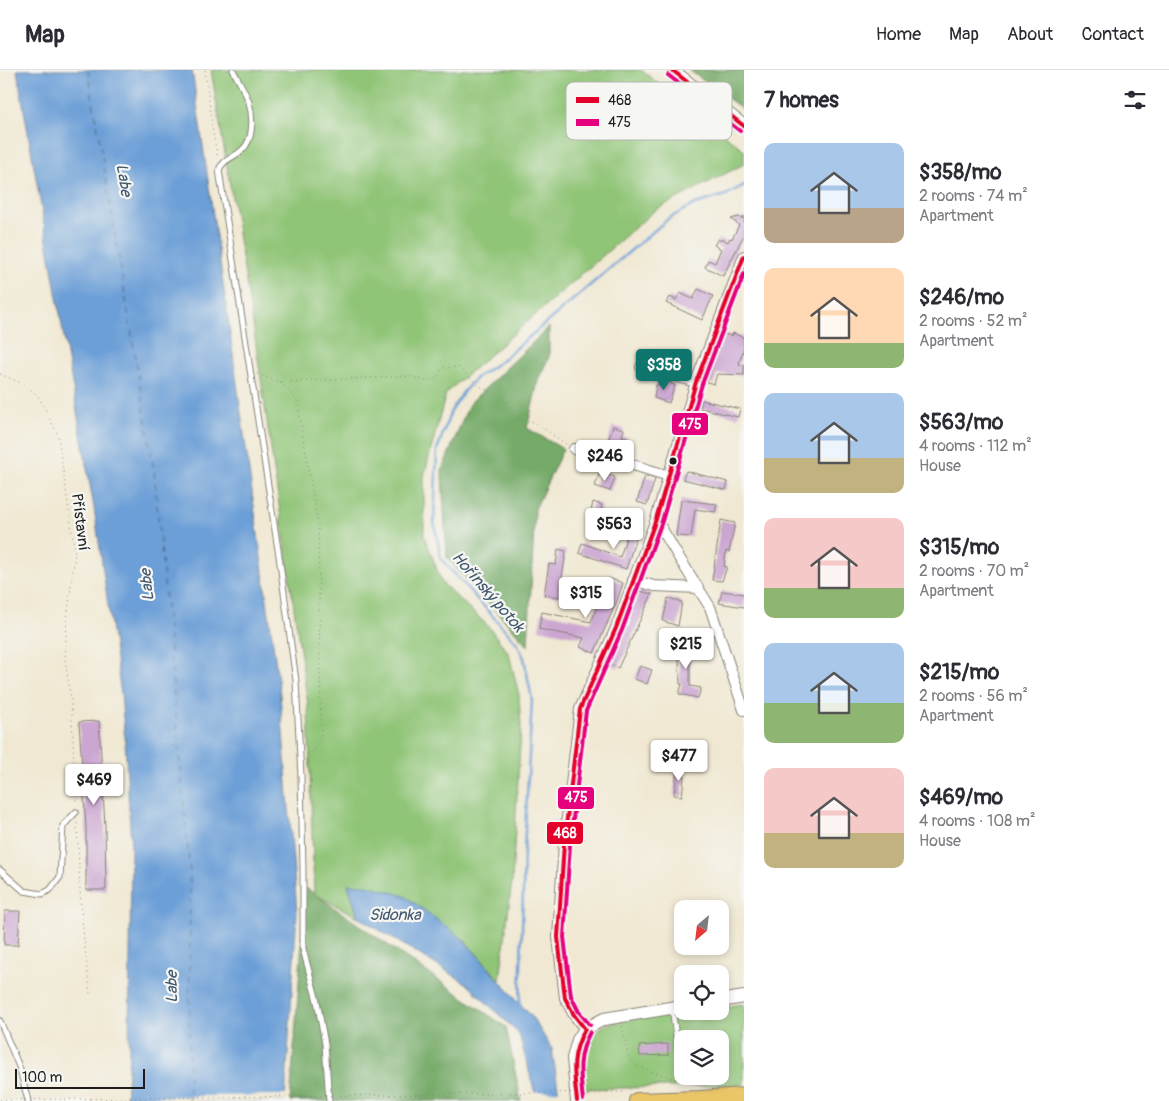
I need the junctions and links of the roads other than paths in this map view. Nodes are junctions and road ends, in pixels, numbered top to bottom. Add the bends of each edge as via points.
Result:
1 (233, 70) edge
2 (672, 70) edge
3 (687, 82) edge
4 (732, 117) edge
5 (744, 126) edge
6 (744, 256) edge
7 (641, 368) dead end
8 (696, 382) junction
9 (574, 450) road end
10 (669, 476) junction
11 (656, 519) junction
12 (634, 580) junction
13 (698, 588) junction
14 (744, 710) edge
15 (76, 812) road end
16 (0, 870) edge
17 (744, 997) edge
18 (729, 1000) edge
19 (674, 1007) edge
20 (0, 1021) edge
21 (585, 1029) junction
22 (631, 1096) edge
23 (744, 1096) edge
24 (28, 1101) edge
25 (329, 1101) edge
26 (577, 1101) edge

1 - 25 lane via 249,102 251,134 249,143 220,167 220,179 296,680 301,776 302,949 317,1001
2 - 3 street
4 - 5 street
6 - 8 street
7 - 8 street
8 - 10 street
9 - 10 street
10 - 11 street
11 - 12 street
11 - 13 street
12 - 13 street via 654,586
12 - 21 street via 580,709 564,843 558,937 565,998
13 - 14 street via 710,607
15 - 16 lane via 63,826 60,877 50,890 42,894 24,891
17 - 18 street
19 - 21 street via 604,1019
20 - 24 lane via 20,1069
21 - 26 street via 573,1058
22 - 23 main road via 699,1099

